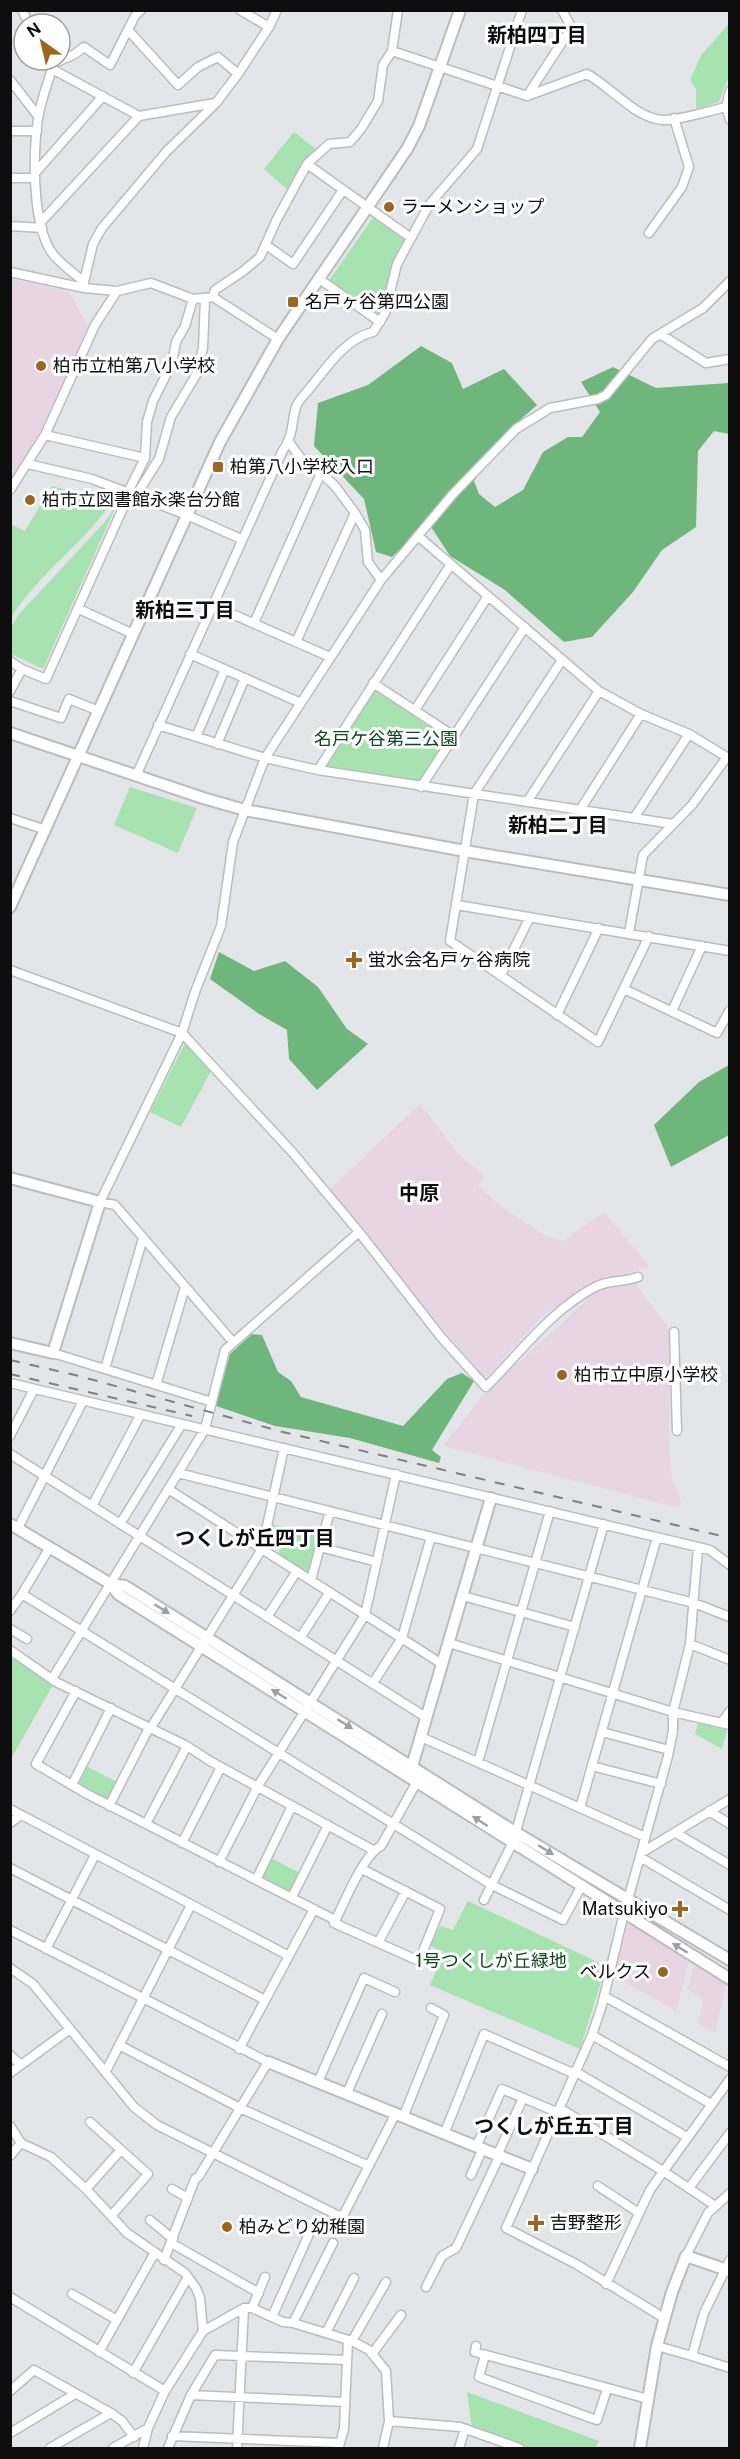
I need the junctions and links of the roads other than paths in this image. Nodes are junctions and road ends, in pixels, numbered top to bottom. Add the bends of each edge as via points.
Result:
1 (141, 10) edge
2 (240, 10) edge
3 (277, 10) edge
4 (398, 10) edge
5 (460, 10) edge
6 (522, 10) edge
7 (562, 10) edge
8 (269, 27) junction
9 (128, 30) junction
10 (392, 51) junction
11 (72, 53) edge
12 (440, 68) junction
13 (48, 72) edge
14 (63, 72) edge
15 (238, 74) junction
16 (10, 80) edge
17 (498, 86) junction
18 (729, 91) edge
19 (103, 96) junction
20 (527, 96) junction
21 (216, 103) junction
22 (726, 107) junction
23 (38, 117) junction
24 (139, 117) junction
25 (674, 118) junction
26 (729, 120) edge
27 (10, 131) edge
28 (37, 131) junction
29 (307, 164) junction
30 (35, 176) junction
31 (10, 178) edge
32 (343, 190) junction
33 (368, 207) junction
34 (10, 225) edge
35 (41, 226) junction
36 (649, 233) dead end
37 (411, 238) junction
38 (266, 245) junction
39 (10, 272) edge
40 (318, 278) junction
41 (729, 281) edge
42 (84, 285) junction
43 (117, 291) junction
44 (209, 297) junction
45 (193, 299) junction
46 (380, 322) junction
47 (660, 334) junction
48 (278, 339) junction
49 (729, 359) edge
50 (45, 435) junction
51 (289, 442) junction
52 (144, 458) junction
53 (28, 464) junction
54 (321, 473) junction
55 (10, 490) edge
56 (131, 495) junction
57 (355, 513) junction
58 (187, 515) junction
59 (419, 537) junction
60 (242, 539) junction
61 (451, 564) junction
62 (381, 580) junction
63 (488, 596) junction
64 (212, 604) junction
65 (79, 609) junction
66 (254, 623) junction
67 (525, 627) junction
68 (133, 634) junction
69 (296, 642) junction
70 (190, 654) junction
71 (330, 657) junction
72 (562, 660) junction
73 (10, 661) edge
74 (22, 669) junction
75 (225, 669) junction
76 (245, 678) junction
77 (373, 683) junction
78 (10, 691) edge
79 (599, 692) junction
80 (10, 701) edge
81 (301, 703) junction
82 (415, 710) junction
83 (99, 711) junction
84 (641, 714) junction
85 (158, 725) junction
86 (10, 733) edge
87 (689, 734) junction
88 (454, 736) junction
89 (196, 737) junction
90 (217, 744) junction
91 (79, 756) junction
92 (265, 758) junction
93 (728, 758) edge
94 (318, 770) junction
95 (136, 776) junction
96 (421, 787) junction
97 (474, 794) junction
98 (527, 802) junction
99 (245, 810) junction
100 (580, 810) junction
101 (10, 818) edge
102 (634, 818) junction
103 (674, 824) junction
104 (46, 830) junction
105 (465, 850) junction
106 (639, 879) junction
107 (729, 895) edge
108 (457, 905) junction
109 (10, 907) edge
110 (530, 917) junction
111 (599, 928) junction
112 (629, 933) junction
113 (649, 936) junction
114 (702, 946) junction
115 (729, 951) edge
116 (10, 970) edge
117 (501, 975) junction
118 (624, 989) junction
119 (729, 1010) edge
120 (672, 1011) junction
121 (557, 1015) junction
122 (182, 1033) junction
123 (10, 1178) edge
124 (100, 1202) junction
125 (359, 1232) junction
126 (143, 1238) junction
127 (638, 1277) dead end
128 (185, 1287) junction
129 (674, 1332) dead end
130 (233, 1342) junction
131 (10, 1343) edge
132 (53, 1353) junction
133 (105, 1369) junction
134 (10, 1383) edge
135 (156, 1385) junction
136 (34, 1389) junction
137 (83, 1401) junction
138 (212, 1401) junction
139 (141, 1414) junction
140 (182, 1424) junction
141 (205, 1429) junction
142 (677, 1431) dead end
143 (10, 1436) edge
144 (284, 1448) junction
145 (10, 1454) edge
146 (178, 1473) junction
147 (396, 1474) junction
148 (44, 1475) junction
149 (168, 1489) junction
150 (273, 1496) junction
151 (491, 1498) junction
152 (92, 1506) junction
153 (330, 1511) junction
154 (550, 1511) junction
155 (120, 1524) junction
156 (604, 1524) junction
157 (385, 1525) junction
158 (14, 1526) edge
159 (140, 1536) junction
160 (431, 1537) junction
161 (657, 1537) junction
162 (50, 1547) junction
163 (320, 1547) junction
164 (698, 1547) junction
165 (262, 1549) junction
166 (476, 1549) junction
167 (377, 1562) junction
168 (535, 1564) junction
169 (729, 1565) edge
170 (297, 1571) junction
171 (588, 1577) junction
172 (311, 1580) junction
173 (111, 1584) junction
174 (642, 1590) junction
175 (330, 1593) junction
176 (22, 1594) junction
177 (233, 1595) junction
178 (463, 1596) junction
179 (694, 1603) junction
180 (10, 1611) edge
181 (521, 1612) junction
182 (365, 1615) junction
183 (267, 1617) junction
184 (729, 1617) edge
185 (575, 1627) junction
186 (10, 1629) edge
187 (82, 1630) junction
188 (300, 1638) junction
189 (402, 1638) junction
190 (27, 1639) dead end
191 (205, 1641) junction
192 (449, 1643) junction
193 (690, 1644) junction
194 (11, 1652) edge
195 (336, 1660) junction
196 (729, 1660) edge
197 (507, 1661) junction
198 (442, 1664) junction
199 (559, 1677) junction
200 (51, 1679) junction
201 (373, 1683) junction
202 (175, 1689) junction
203 (76, 1691) junction
204 (612, 1693) junction
205 (308, 1706) junction
206 (111, 1708) junction
207 (729, 1711) edge
208 (673, 1712) junction
209 (427, 1718) junction
210 (725, 1724) edge
211 (150, 1728) junction
212 (602, 1732) junction
213 (421, 1737) junction
214 (187, 1746) junction
215 (669, 1750) junction
216 (278, 1754) junction
217 (478, 1762) junction
218 (591, 1766) junction
219 (221, 1767) junction
220 (415, 1774) junction
221 (661, 1784) junction
222 (72, 1785) junction
223 (528, 1785) junction
224 (258, 1786) junction
225 (729, 1798) edge
226 (110, 1806) junction
227 (292, 1806) junction
228 (580, 1808) junction
229 (10, 1809) edge
230 (709, 1811) junction
231 (21, 1815) junction
232 (10, 1823) edge
233 (146, 1824) junction
234 (729, 1824) edge
235 (328, 1825) junction
236 (392, 1825) junction
237 (676, 1833) junction
238 (514, 1837) junction
239 (645, 1837) junction
240 (182, 1843) junction
241 (373, 1850) junction
242 (95, 1855) junction
243 (641, 1855) junction
244 (219, 1862) junction
245 (729, 1865) edge
246 (10, 1868) edge
247 (362, 1869) junction
248 (256, 1880) junction
249 (492, 1885) junction
250 (582, 1885) junction
251 (405, 1891) junction
252 (292, 1897) junction
253 (72, 1900) junction
254 (484, 1900) dead end
255 (628, 1900) junction
256 (191, 1905) junction
257 (314, 1909) junction
258 (729, 1910) edge
259 (625, 1912) junction
260 (335, 1920) junction
261 (10, 1930) edge
262 (378, 1943) junction
263 (46, 1949) junction
264 (168, 1950) junction
265 (289, 1956) junction
266 (729, 1960) edge
267 (11, 1969) edge
268 (728, 1974) edge
269 (395, 1992) dead end
270 (604, 1996) junction
271 (143, 1998) junction
272 (265, 2000) junction
273 (431, 2008) dead end
274 (381, 2014) dead end
275 (70, 2029) junction
276 (592, 2035) junction
277 (119, 2045) junction
278 (239, 2049) junction
279 (10, 2055) edge
280 (268, 2062) junction
281 (21, 2066) junction
282 (729, 2067) edge
283 (106, 2071) junction
284 (10, 2073) edge
285 (576, 2073) junction
286 (729, 2079) edge
287 (318, 2082) junction
288 (347, 2093) junction
289 (523, 2098) junction
290 (711, 2104) junction
291 (240, 2108) junction
292 (560, 2111) junction
293 (400, 2114) junction
294 (90, 2122) dead end
295 (10, 2126) edge
296 (444, 2132) junction
297 (729, 2133) edge
298 (687, 2137) junction
299 (21, 2143) junction
300 (480, 2147) junction
301 (120, 2151) junction
302 (213, 2153) junction
303 (499, 2155) junction
304 (10, 2156) edge
305 (369, 2166) junction
306 (532, 2169) junction
307 (663, 2171) junction
308 (471, 2175) dead end
309 (598, 2186) dead end
310 (729, 2187) edge
311 (689, 2188) junction
312 (86, 2189) junction
313 (172, 2189) dead end
314 (729, 2193) edge
315 (188, 2198) junction
316 (717, 2202) junction
317 (639, 2213) junction
318 (111, 2216) junction
319 (150, 2220) dead end
320 (309, 2234) dead end
321 (172, 2241) junction
322 (333, 2243) dead end
323 (154, 2254) junction
324 (686, 2256) junction
325 (164, 2260) junction
326 (728, 2267) edge
327 (188, 2277) junction
328 (265, 2277) dead end
329 (354, 2278) dead end
330 (386, 2282) dead end
331 (606, 2284) junction
332 (426, 2287) dead end
333 (72, 2294) dead end
334 (259, 2294) junction
335 (10, 2297) edge
336 (248, 2308) junction
337 (401, 2315) dead end
338 (272, 2317) junction
339 (664, 2318) junction
340 (117, 2320) junction
341 (293, 2323) junction
342 (203, 2331) junction
343 (326, 2333) junction
344 (350, 2340) junction
345 (476, 2346) dead end
346 (657, 2346) junction
347 (99, 2352) junction
348 (242, 2354) junction
349 (372, 2354) junction
350 (485, 2355) junction
351 (692, 2356) junction
352 (347, 2360) junction
353 (729, 2368) edge
354 (133, 2373) junction
355 (607, 2389) junction
356 (10, 2391) edge
357 (165, 2391) junction
358 (75, 2394) junction
359 (191, 2395) junction
360 (240, 2397) junction
361 (648, 2399) junction
362 (345, 2402) junction
363 (111, 2413) junction
364 (389, 2421) junction
365 (148, 2428) junction
366 (465, 2429) junction
367 (10, 2433) edge
368 (172, 2436) junction
369 (134, 2437) junction
370 (238, 2444) edge
371 (339, 2446) edge
372 (50, 2448) edge
373 (112, 2448) edge
374 (143, 2448) edge
375 (168, 2448) edge
376 (383, 2448) edge
377 (459, 2448) edge
378 (519, 2448) edge
379 (640, 2448) edge

1 - 9 street
2 - 8 street
3 - 8 street
4 - 10 street
5 - 12 street
6 - 17 street
7 - 20 street via 571,27
8 - 15 street
9 - 11 street via 110,65 84,47
9 - 15 street via 178,85 198,67 218,57
10 - 12 street
10 - 29 street via 383,65 378,101 356,136 350,142 329,144
12 - 17 street
12 - 33 street via 419,126
13 - 23 street
14 - 19 street
15 - 21 street
16 - 23 street
17 - 20 street
17 - 37 street via 477,149 429,205
18 - 22 street
19 - 24 street
19 - 30 street
20 - 25 street via 587,74 641,113 662,120
21 - 24 street
21 - 42 street via 166,152 102,228 93,244
22 - 25 street
22 - 26 street
23 - 28 street
24 - 35 street
25 - 36 street via 689,167 682,187
27 - 28 street
28 - 30 street
29 - 32 street
29 - 38 street
30 - 31 street
30 - 35 street
32 - 33 street
32 - 38 street via 293,264
33 - 37 street
33 - 40 street
34 - 35 street
35 - 42 street via 51,253
37 - 46 street via 397,264
38 - 44 street via 260,257
39 - 42 street
40 - 46 street
40 - 48 street
41 - 47 street via 703,308
42 - 43 street
43 - 45 street via 151,282
43 - 50 street via 95,325
44 - 45 street
44 - 48 street
44 - 56 street via 196,375 171,417 159,459
45 - 52 street via 172,363 153,401
46 - 51 street via 373,332 364,334 333,360 297,405
47 - 49 street via 705,363
47 - 59 street via 606,395 550,408 516,429 453,494
48 - 58 street via 220,441
50 - 52 street
50 - 53 street
51 - 54 street via 305,464
51 - 60 street
52 - 56 street
53 - 55 street
53 - 56 street via 92,479
54 - 57 street
54 - 66 street
56 - 58 street
56 - 65 street
57 - 62 street via 365,530 368,562
57 - 69 street
58 - 60 street
58 - 68 street
59 - 61 street
59 - 62 street
60 - 64 street
61 - 63 street
61 - 77 street
62 - 71 street
63 - 67 street
63 - 82 street
64 - 66 street
64 - 70 street
65 - 68 street
65 - 74 street via 46,679
66 - 69 street
67 - 72 street
67 - 88 street
68 - 83 street
69 - 71 street
70 - 75 street
70 - 85 street
71 - 81 street
72 - 79 street
72 - 97 street
73 - 74 street
74 - 78 street
75 - 76 street
75 - 89 street
76 - 81 street
76 - 90 street
77 - 82 street
77 - 94 street
79 - 84 street
79 - 98 street
80 - 83 street via 62,718 69,699
81 - 92 street
82 - 88 street
83 - 91 street
84 - 87 street
84 - 100 street
85 - 89 street
85 - 95 street
86 - 91 street
87 - 93 street
87 - 102 street
88 - 96 street
89 - 90 street
90 - 92 street
91 - 95 street
91 - 104 street
92 - 94 street
92 - 99 street
93 - 103 street
94 - 96 street
95 - 99 street
96 - 97 street
97 - 98 street
97 - 105 street
98 - 100 street
99 - 105 street
99 - 122 street via 233,842 221,926
100 - 102 street
101 - 104 street
102 - 103 street
103 - 106 street via 643,855
104 - 109 street
105 - 106 street
105 - 108 street
106 - 107 street
106 - 112 street
108 - 110 street
108 - 117 street via 450,941
110 - 111 street
110 - 117 street
111 - 112 street
111 - 121 street
112 - 113 street
113 - 114 street
113 - 118 street
114 - 115 street
114 - 120 street
116 - 122 street
117 - 121 street
118 - 120 street
118 - 121 street via 598,1042
119 - 120 street via 717,1033
122 - 124 street
122 - 125 street via 293,1153
123 - 124 street
124 - 126 street via 115,1206
124 - 132 street
125 - 127 street via 441,1337 486,1387 559,1313 598,1285
125 - 130 street
126 - 128 street
126 - 133 street
128 - 130 street
128 - 135 street
129 - 142 street
130 - 138 street via 225,1350
131 - 132 street
132 - 133 street
133 - 135 street
134 - 136 street
135 - 138 street
136 - 137 street
136 - 143 street
137 - 139 street
137 - 148 street
138 - 141 street
139 - 140 street
139 - 152 street
140 - 141 street
140 - 155 street
141 - 144 street
141 - 146 street
144 - 147 street
144 - 150 street
145 - 148 street
146 - 149 street
146 - 150 street
147 - 151 street
147 - 157 street
148 - 152 street
148 - 158 street
149 - 159 street
149 - 165 street
150 - 153 street
150 - 165 street
151 - 154 street
151 - 166 street
152 - 155 street
153 - 157 street
153 - 163 street
154 - 156 street
154 - 168 street
155 - 159 street
156 - 161 street
156 - 171 street
157 - 160 street
157 - 167 street
158 - 162 street
159 - 173 street
159 - 177 street
160 - 166 street
160 - 189 street
161 - 164 street
161 - 174 street
162 - 173 street
162 - 176 street
163 - 167 street
163 - 172 street
164 - 169 street via 710,1550
164 - 179 street
165 - 170 street
165 - 177 street
166 - 168 street
166 - 178 street
167 - 182 street
168 - 171 street
168 - 181 street
170 - 172 street
170 - 183 street
171 - 174 street
171 - 185 street
172 - 175 street
173 - 187 street
173 - 191 street via 118,1594
174 - 179 street
174 - 204 street
175 - 182 street
175 - 188 street
176 - 180 street
176 - 187 street
177 - 183 street
177 - 191 street
178 - 181 street
178 - 192 street
179 - 184 street
179 - 193 street
181 - 185 street
181 - 197 street
182 - 189 street
182 - 195 street
183 - 188 street
185 - 199 street
186 - 190 street
187 - 200 street
187 - 202 street
188 - 195 street
189 - 198 street
189 - 201 street
191 - 202 street
191 - 205 street
192 - 197 street
192 - 198 street
193 - 196 street
193 - 208 street
194 - 200 street
195 - 201 street
195 - 205 street
197 - 199 street
197 - 217 street
198 - 209 street
199 - 204 street
199 - 223 street
200 - 203 street
201 - 209 street
202 - 211 street
202 - 216 street
203 - 206 street
203 - 222 street via 36,1764
204 - 208 street
204 - 212 street
205 - 216 street
205 - 220 street
206 - 211 street
206 - 222 street
207 - 210 street
208 - 210 street
208 - 215 street
209 - 213 street
211 - 214 street
211 - 226 street
212 - 215 street
212 - 218 street
213 - 217 street
213 - 220 street
214 - 219 street
214 - 233 street
215 - 221 street
216 - 224 street
216 - 236 street
217 - 223 street
218 - 221 street
218 - 228 street
219 - 224 street
219 - 240 street
220 - 236 street
220 - 238 street
221 - 239 street
222 - 226 street
223 - 228 street
223 - 238 street
224 - 227 street
224 - 244 street
225 - 230 street
226 - 233 street
227 - 235 street
227 - 248 street
228 - 239 street
229 - 231 street
230 - 234 street
230 - 237 street
231 - 232 street
231 - 242 street
233 - 240 street
235 - 241 street
235 - 252 street
236 - 241 street via 381,1846
236 - 249 street
237 - 243 street
237 - 245 street
238 - 249 street
238 - 250 street
238 -> 255 street
239 - 243 street
240 - 244 street
241 - 247 street
242 - 253 street
242 - 256 street
243 - 255 street
243 - 258 street
244 - 248 street
246 - 253 street
247 - 251 street
247 - 260 street
248 - 252 street
249 - 250 street via 563,1920
249 - 254 street
250 - 259 street
251 - 262 street
251 - 262 street via 440,1909 419,1960
252 - 257 street
253 - 263 street
253 - 264 street
255 - 259 street
255 - 266 street
256 - 264 street
256 - 265 street
257 - 260 street
257 - 265 street
268 -> 259 street
259 - 270 street
260 - 262 street via 333,1923
261 - 263 street
263 - 271 street
264 - 271 street
264 - 272 street
265 - 272 street
267 - 275 street via 33,1984
269 - 287 street via 364,1978
270 - 276 street
270 - 282 street
271 - 277 street
271 - 278 street
272 - 278 street
273 - 293 street via 444,2015
274 - 288 street
275 - 281 street
275 - 283 street
276 - 285 street
276 - 290 street
277 - 283 street
277 - 291 street
278 - 280 street
279 - 281 street
280 - 287 street
280 - 291 street
281 - 284 street
283 - 302 street via 134,2107 157,2125
285 - 292 street
285 - 296 street via 484,2034
285 - 298 street
286 - 290 street
287 - 288 street
288 - 293 street
289 - 292 street
289 - 300 street via 502,2089
289 - 303 street
290 - 298 street
291 - 302 street
291 - 305 street
292 - 306 street
292 - 307 street
293 - 296 street
293 - 305 street
294 - 301 street
295 - 299 street
296 - 300 street
297 - 311 street
298 - 307 street
299 - 304 street
299 - 312 street via 51,2157
300 - 303 street
300 - 308 street
301 - 312 street
301 - 318 street via 147,2174
302 - 305 street via 339,2216 344,2214
302 - 315 street via 195,2179
303 - 306 street
303 - 332 street via 456,2248 441,2256
306 - 331 street via 506,2228
307 - 311 street
307 - 317 street
309 - 317 street
310 - 316 street
311 - 316 street
312 - 318 street
313 - 315 street
314 - 316 street
315 - 321 street
316 - 324 street
317 - 331 street
318 - 323 street
319 - 321 street
320 - 338 street
321 - 325 street
321 - 334 street
322 - 341 street
323 - 325 street
323 - 340 street
324 - 326 street
324 - 339 street
325 - 327 street
326 - 351 street via 704,2313
327 - 342 street via 200,2298
327 - 354 street
328 - 334 street
329 - 343 street
330 - 344 street
331 - 339 street
333 - 340 street
334 - 336 street
335 - 347 street
336 - 338 street
336 - 342 street
336 - 348 street
337 - 349 street
338 - 341 street
339 - 346 street
340 - 347 street
341 - 343 street
342 - 357 street
343 - 344 street
344 - 349 street
344 - 352 street
345 - 350 street via 475,2352
346 - 351 street
346 - 361 street
347 - 354 street
348 - 352 street
348 - 359 street via 215,2355
348 - 360 street
349 - 364 street via 386,2371
350 - 355 street
350 - 355 street via 478,2377 597,2420
351 - 353 street
352 - 362 street
354 - 357 street
355 - 361 street
356 - 358 street via 34,2370
357 - 365 street
358 - 363 street
358 - 367 street
359 - 360 street
359 - 368 street
360 - 362 street
360 - 370 street
361 - 379 street
362 - 371 street
363 - 369 street
363 - 372 street
364 - 366 street
364 - 376 street
365 - 369 street
365 - 374 street
366 - 377 street
366 - 378 street
368 - 370 street
368 - 375 street
369 - 373 street
370 - 371 street

